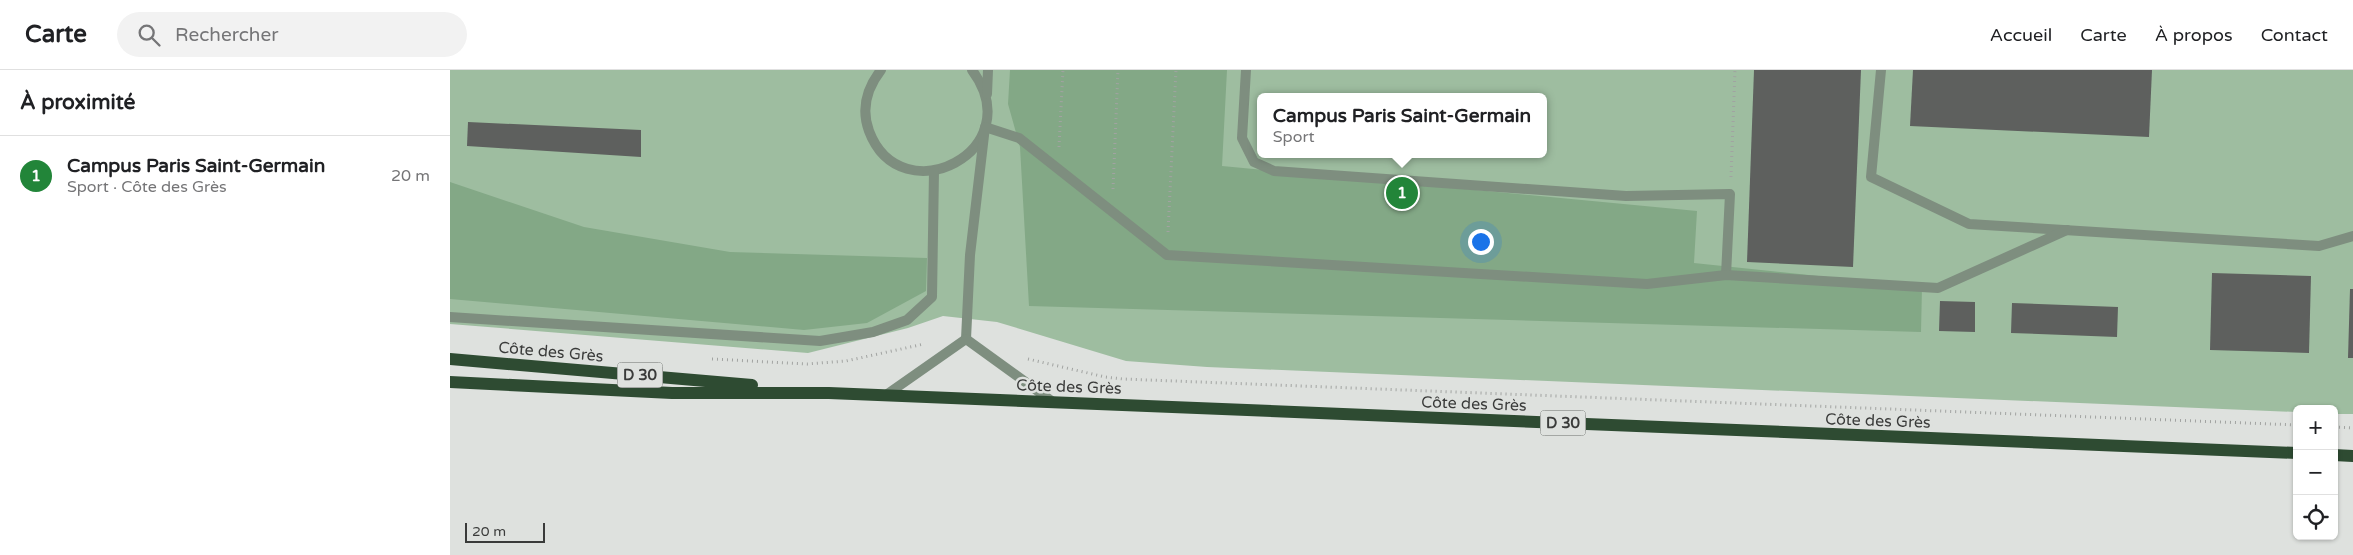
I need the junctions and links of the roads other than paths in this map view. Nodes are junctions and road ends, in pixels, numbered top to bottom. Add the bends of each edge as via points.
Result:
1 (881, 70) edge
2 (972, 70) edge
3 (988, 70) edge
4 (1246, 70) edge
5 (1881, 70) edge
6 (986, 97) junction
7 (985, 127) junction
8 (934, 171) junction
9 (2067, 230) junction
10 (2353, 236) edge
11 (1726, 275) junction
12 (450, 317) edge
13 (966, 339) junction
14 (450, 359) edge
15 (450, 382) edge
16 (829, 393) junction
17 (886, 395) junction
18 (1053, 402) junction
19 (2293, 453) edge
20 (2338, 455) edge
21 (2353, 456) edge

1 - 8 lane via 874,78 865,108 872,139 899,165 916,171
2 - 6 lane
3 - 6 lane
4 - 11 lane via 1242,138 1254,162 1274,171 1626,196 1730,194
5 - 9 lane via 1871,177 1969,224
6 - 7 lane
7 - 8 lane via 978,144 966,157 952,166
7 - 11 lane via 1019,138 1167,255 1647,284
7 - 13 lane via 970,255
8 - 12 lane via 932,297 907,320 873,332 820,341
9 - 10 lane via 2320,246
9 - 11 lane via 1938,288
13 - 17 lane
13 - 18 lane
14 - 16 main road, Côte des Grès / D 30
15 - 16 main road, Côte des Grès / D 30 via 672,393
16 - 17 main road, Côte des Grès / D 30
17 - 18 main road, Côte des Grès / D 30
18 - 19 main road, Côte des Grès / D 30
20 - 21 main road

